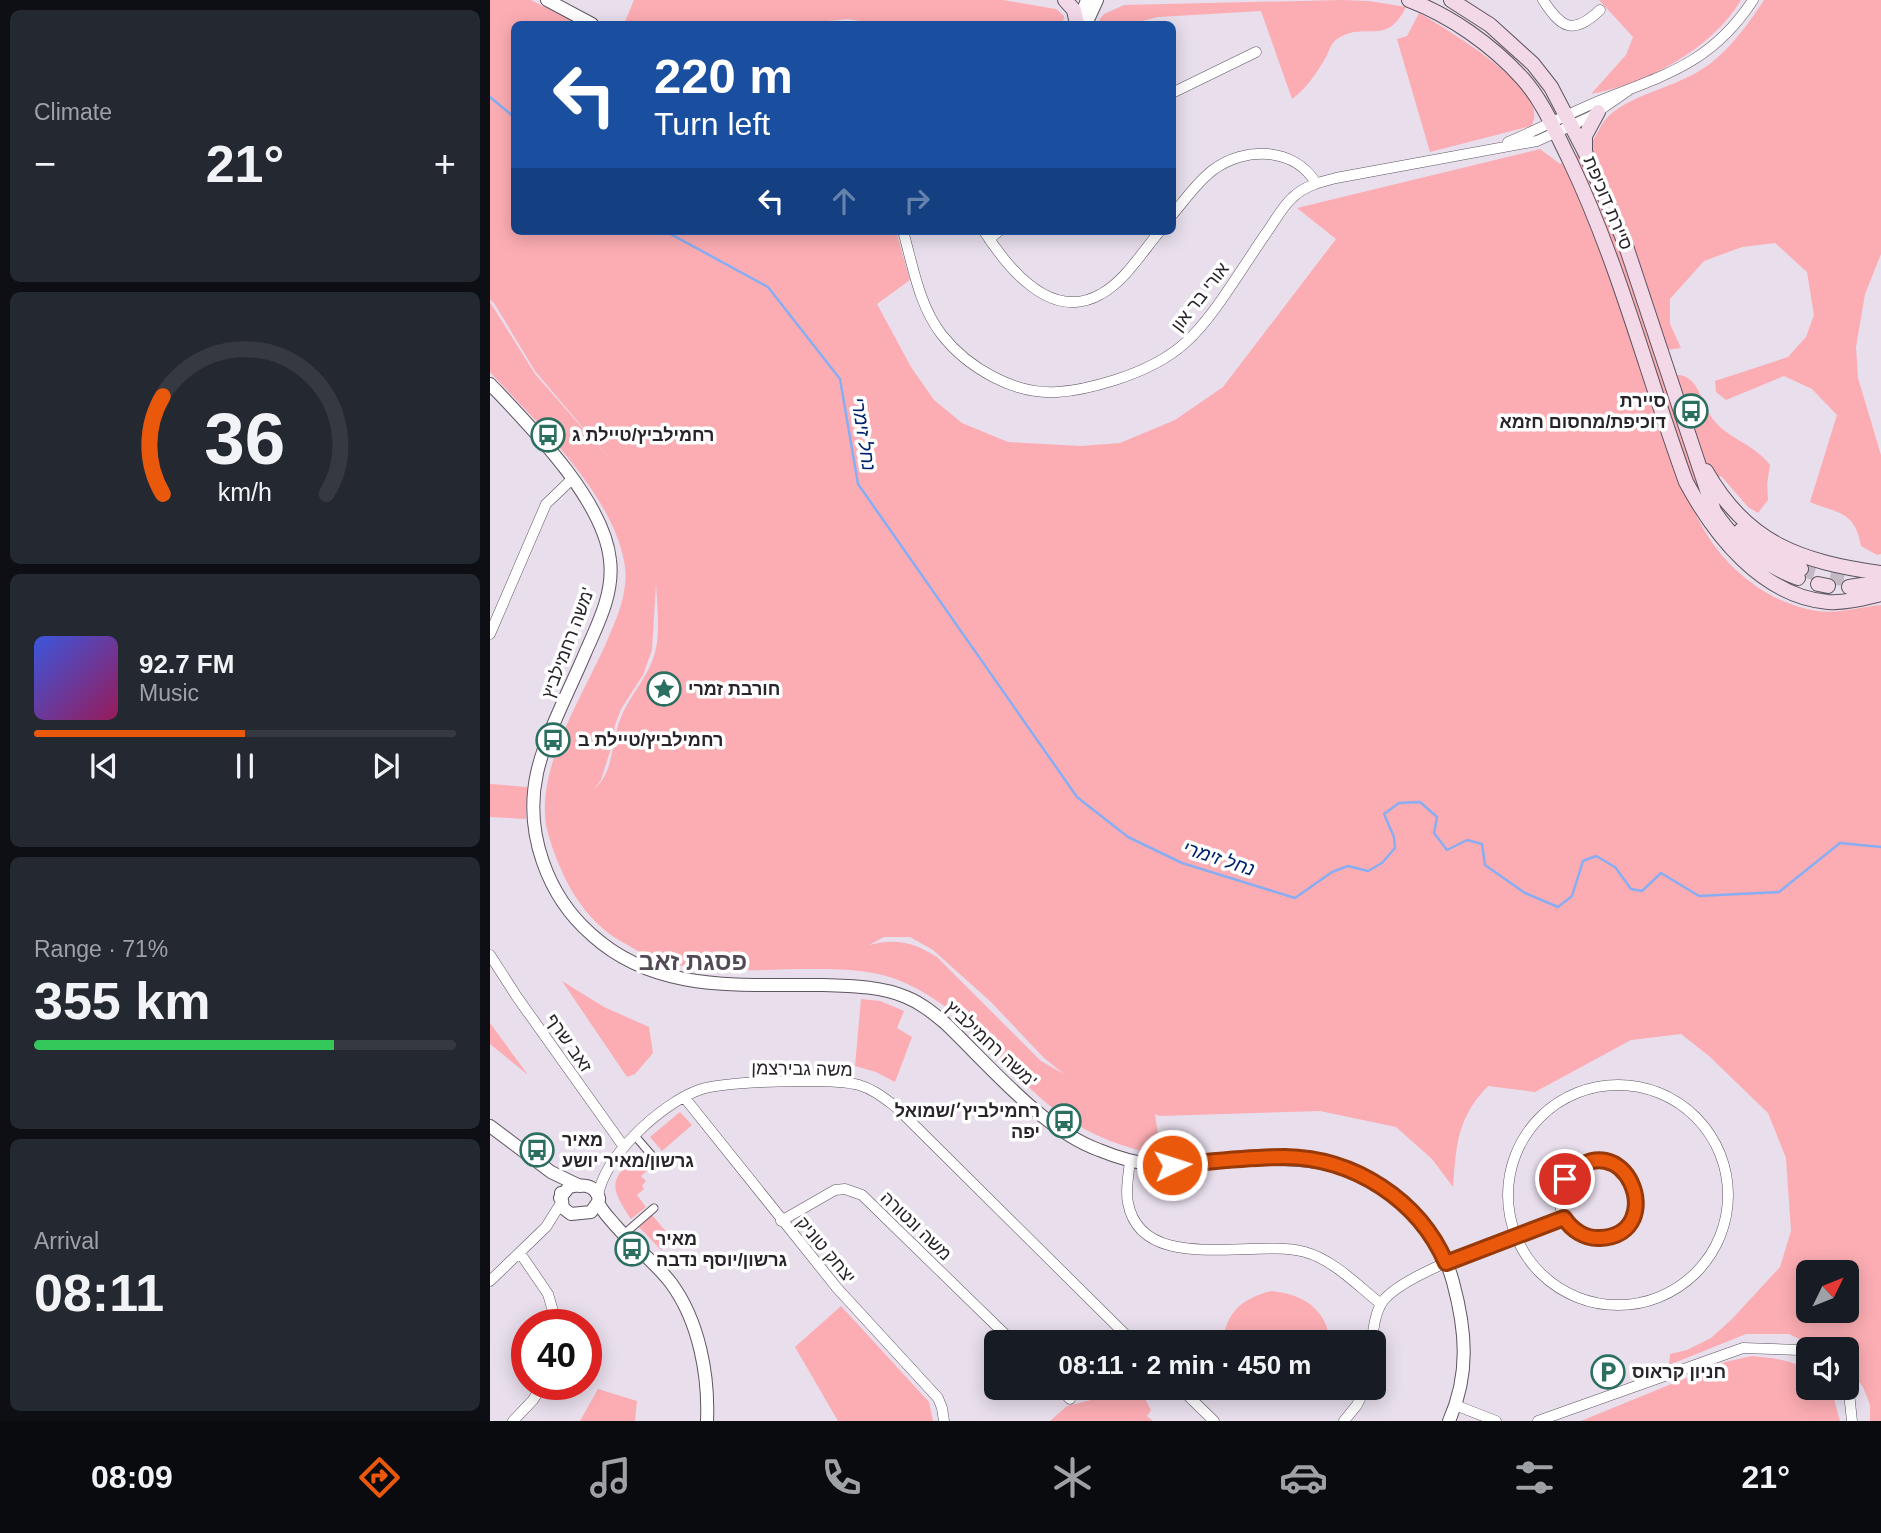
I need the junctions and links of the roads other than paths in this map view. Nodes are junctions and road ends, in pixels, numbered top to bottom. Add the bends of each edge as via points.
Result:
1 (547, 0) edge
2 (1065, 0) edge
3 (1087, 0) edge
4 (1097, 0) edge
5 (1451, 0) edge
6 (1543, 0) edge
7 (1753, 0) edge
8 (1415, 1) edge
9 (1600, 10) dead end
10 (586, 21) edge
11 (1076, 21) edge
12 (1078, 21) edge
13 (1087, 21) edge
14 (1256, 52) dead end
15 (1629, 90) junction
16 (1176, 91) edge
17 (1598, 112) junction
18 (1569, 120) junction
19 (1553, 128) junction
20 (1585, 152) junction
21 (1316, 183) junction
22 (1176, 210) edge
23 (904, 235) edge
24 (987, 235) edge
25 (1157, 235) edge
26 (490, 384) edge
27 (1692, 445) junction
28 (571, 480) junction
29 (1800, 573) tunnel mouth
30 (1881, 573) edge
31 (1881, 580) edge
32 (1849, 583) tunnel mouth
33 (1881, 594) edge
34 (490, 634) edge
35 (490, 955) edge
36 (684, 1097) junction
37 (490, 1125) edge
38 (635, 1136) junction
39 (624, 1147) junction
40 (655, 1159) dead end
41 (1130, 1160) junction
42 (545, 1167) junction
43 (591, 1192) junction
44 (561, 1201) junction
45 (654, 1208) dead end
46 (581, 1214) junction
47 (1564, 1218) junction
48 (781, 1221) junction
49 (546, 1227) junction
50 (620, 1230) junction
51 (1516, 1236) junction
52 (520, 1253) junction
53 (1446, 1263) junction
54 (490, 1281) edge
55 (1381, 1304) junction
56 (552, 1309) edge
57 (1001, 1330) edge
58 (1121, 1330) edge
59 (1374, 1330) edge
60 (1796, 1350) edge
61 (533, 1400) edge
62 (1192, 1400) edge
63 (1359, 1400) edge
64 (1850, 1400) edge
65 (1455, 1405) junction
66 (513, 1421) edge
67 (707, 1421) edge
68 (944, 1421) edge
69 (1214, 1421) edge
70 (1344, 1421) edge
71 (1449, 1421) edge
72 (1496, 1421) edge
73 (1538, 1421) edge
74 (1852, 1421) edge

1 - 10 street
2 - 11 main road
3 - 12 street
4 - 13 street
5 - 18 main road, סיירת דוכיפת via 1490,25 1533,64 1552,87
6 - 9 street via 1555,16 1576,27
7 - 15 street via 1708,51 1680,69
8 - 19 main road, סיירת דוכיפת via 1450,20 1501,59 1529,88
14 - 16 street
15 - 17 street
15 - 18 street
17 - 18 street
17 - 20 main road via 1585,136
18 - 19 street, אורי בר און
18 - 20 main road, סיירת דוכיפת
19 - 21 street, אורי בר און via 1495,148
19 - 33 main road, סיירת דוכיפת via 1591,206 1686,482 1707,518 1737,554 1785,590 1831,602
20 - 27 main road, סיירת דוכיפת via 1625,243
21 - 22 street via 1293,161 1269,154 1244,155 1215,169
21 - 23 street, אורי בר און via 1292,198 1186,342 1130,375 1056,393 1016,387 994,377 943,336 924,304
24 - 25 street via 1036,290 1076,301 1102,293
26 - 28 street, משה רחמילביץ' via 544,442
27 - 29 main road, סיירת דוכיפת via 1698,466 1736,526
27 - 30 main road via 1733,512 1754,530 1804,557
28 - 34 street via 546,504
28 - 41 street, משה רחמילביץ' via 603,531 610,577 600,619 541,758 535,787 534,818 541,857 568,910 618,956 674,978 858,986 903,996 930,1010 1065,1134
31 - 32 main road
35 - 39 street, זאב שרף
36 - 38 street, משה גבירצמן
36 - 48 street, יצחק טוניק
36 - 58 street, משה גבירצמן via 715,1086 808,1082 870,1089 896,1107
37 - 42 street
38 - 39 street, משה גבירצמן
38 - 40 street
39 - 43 street, משה גבירצמן
41 - 53 street, משה רחמילביץ' via 1172,1165 1286,1157 1340,1168 1372,1181 1400,1200 1430,1232
41 - 55 street via 1130,1211 1151,1239 1192,1249 1274,1248 1307,1253 1333,1266
42 - 43 street
42 - 44 street via 559,1184
43 - 44 street via 569,1187
43 - 46 street via 595,1209
43 - 50 street
44 - 46 street via 567,1212
44 - 49 street
45 - 50 street
46 - 49 street via 560,1218
46 - 50 street
47 - 47 street via 1588,1237 1610,1237 1627,1225 1636,1209 1632,1181 1608,1162 1584,1163 1565,1179 1560,1192
47 - 51 street
48 - 57 street, משה ונטורה via 835,1190 862,1195
48 - 68 street, יצחק טוניק via 938,1398
49 - 52 street
50 - 67 street via 670,1283 686,1310 700,1349
51 - 51 street via 1536,1270 1569,1294 1607,1305 1660,1298 1699,1271 1726,1222 1729,1194 1716,1142 1687,1108 1640,1086 1589,1088 1562,1099 1539,1117 1512,1163 1508,1190
51 - 53 street
52 - 54 street
52 - 56 street via 548,1294
53 - 55 street via 1398,1286
53 - 65 street, משה רחמילביץ' via 1465,1342 1463,1378
55 - 59 street
60 - 73 street via 1743,1348
61 - 66 street
62 - 69 street
63 - 70 street
64 - 74 street
65 - 71 street, משה רחמילביץ'
65 - 72 street

